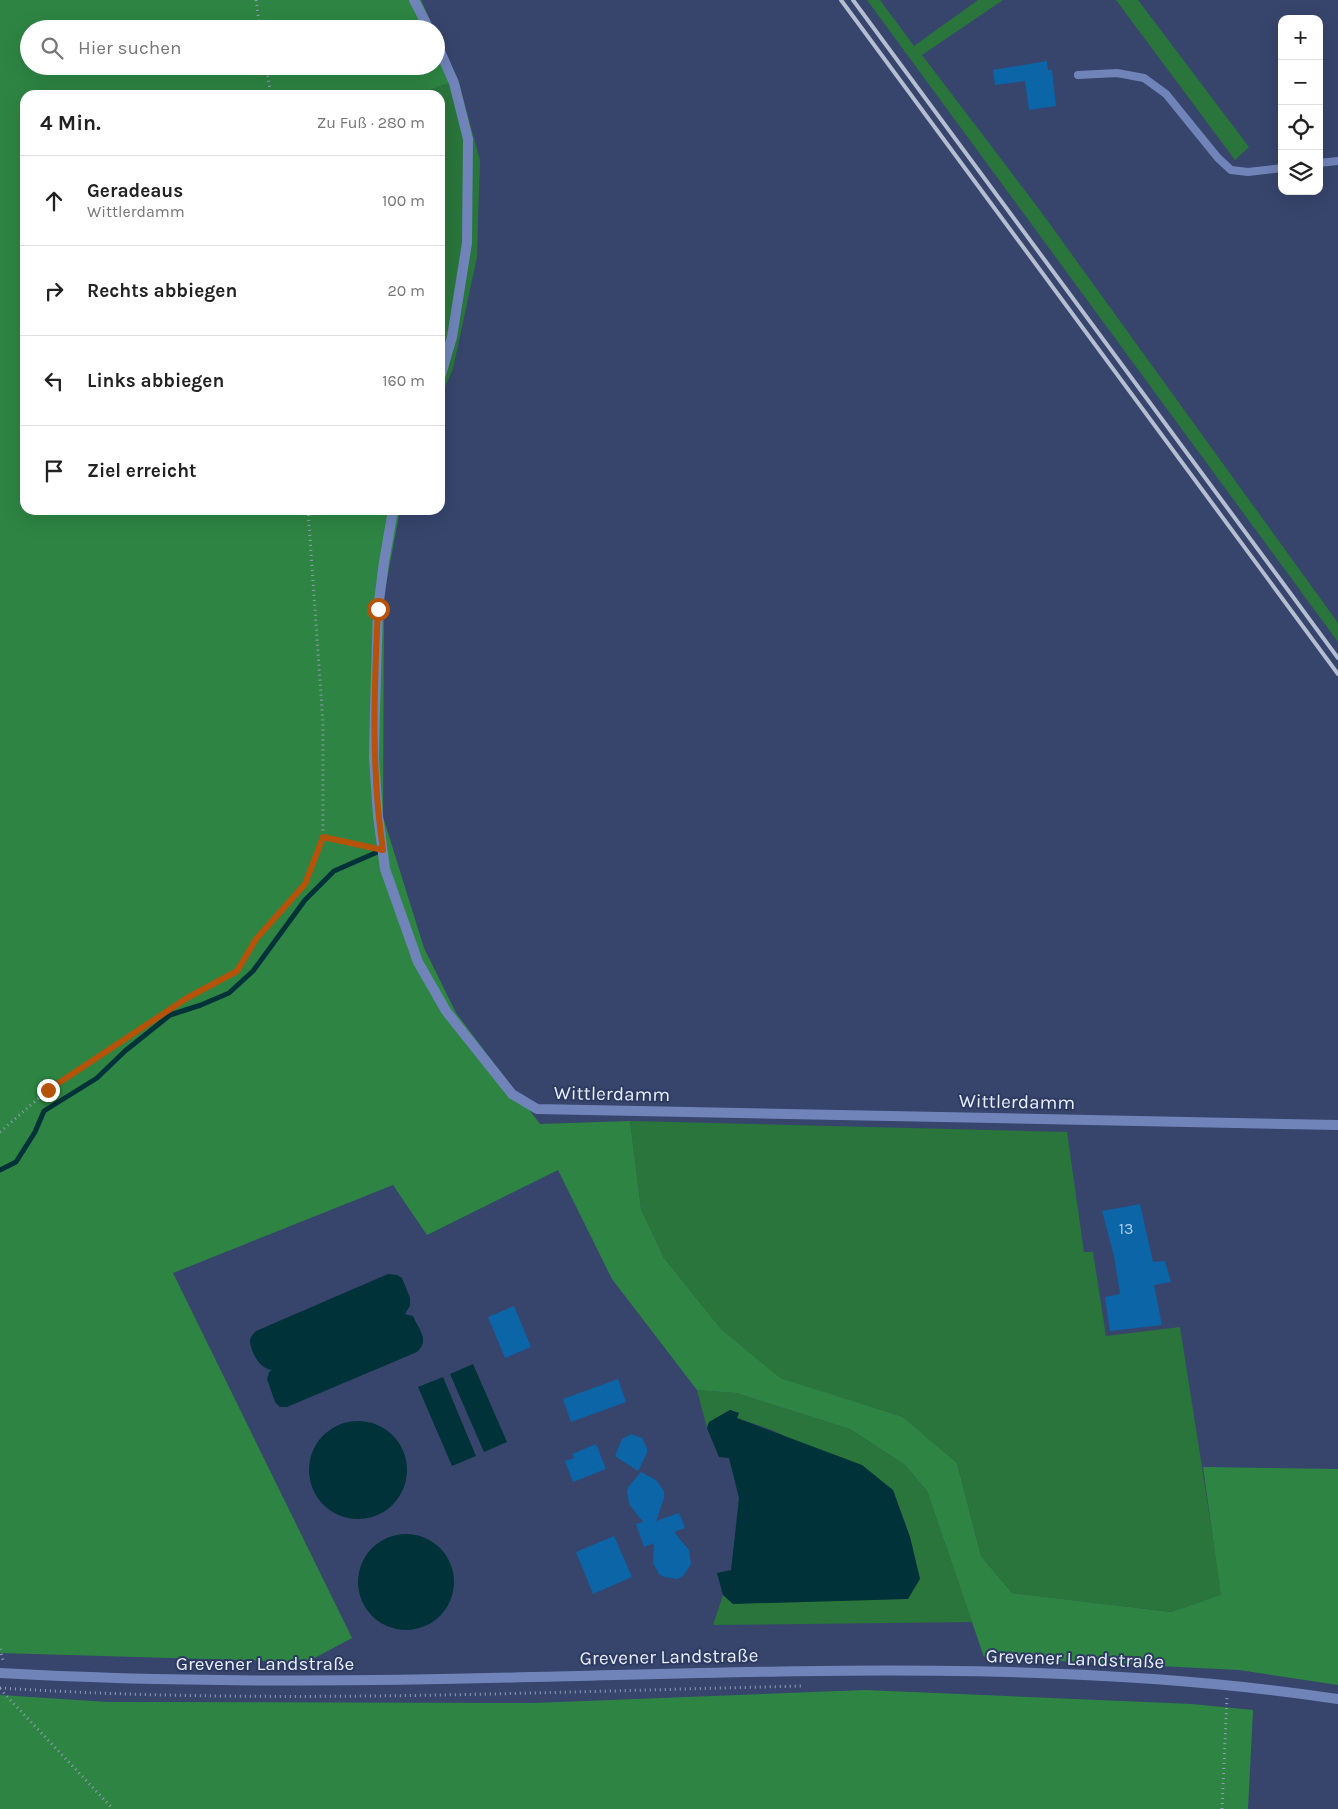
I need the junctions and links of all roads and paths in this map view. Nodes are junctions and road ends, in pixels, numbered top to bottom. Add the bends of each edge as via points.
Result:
1 (256, 0) edge
2 (414, 0) edge
3 (259, 20) edge
4 (424, 20) edge
5 (445, 62) edge
6 (268, 75) edge
7 (1078, 75) dead end
8 (270, 90) edge
9 (1338, 161) edge
10 (1323, 163) edge
11 (1278, 168) edge
12 (445, 360) edge
13 (308, 515) edge
14 (392, 515) edge
15 (323, 837) junction
16 (383, 850) junction
17 (1338, 1125) edge
18 (0, 1132) edge
19 (0, 1673) edge
20 (805, 1686) dead end
21 (0, 1688) edge
22 (1217, 1698) dead end
23 (1338, 1698) edge
24 (1227, 1699) junction
25 (1236, 1700) dead end
26 (112, 1809) edge
27 (1222, 1809) edge

1 - 3 path
2 - 4 street
5 - 12 street via 454,83 468,139 468,243
6 - 8 path
7 - 11 lane via 1117,73 1144,78 1166,94 1218,158 1232,170 1248,172
9 - 10 lane
13 - 15 path via 323,723
14 - 16 street, Wittlerdamm via 378,609 376,656 374,758
15 - 16 path
15 - 18 path via 305,884 256,939 237,971 187,998 48,1090
16 - 17 street, Wittlerdamm via 385,870 418,962 446,1011 512,1094 537,1109
19 - 23 street, Grevener Landstraße via 287,1681 736,1672 1026,1672 1157,1678
20 - 21 path via 278,1696
21 - 26 path
22 - 24 path
24 - 25 path
24 - 27 path

